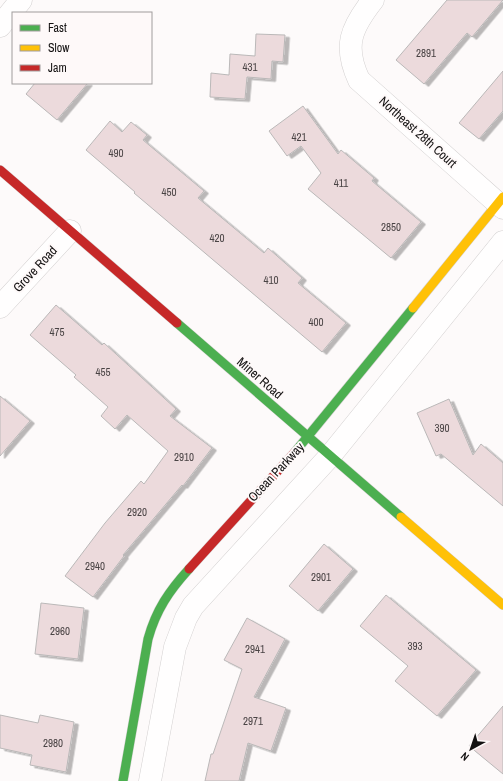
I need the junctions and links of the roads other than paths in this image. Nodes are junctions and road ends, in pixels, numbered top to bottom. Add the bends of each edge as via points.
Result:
1 (21, 0) edge
2 (373, 0) edge
3 (0, 26) edge
4 (0, 170) edge
5 (501, 202) edge
6 (70, 231) junction
7 (503, 242) edge
8 (0, 307) edge
9 (308, 438) junction
10 (330, 456) junction
11 (503, 605) edge
12 (123, 781) edge
13 (150, 781) edge

1 - 3 street
2 - 5 street, Northeast 28th Court via 353,30 349,47 351,65 359,80
4 - 6 street, Miner Road
5 - 9 street, Ocean Parkway
6 - 8 street, Grove Road
6 - 9 street, Miner Road
7 - 10 street
9 - 10 street, Miner Road
9 - 12 street, Ocean Parkway via 180,577 161,605 148,640
10 - 11 street, Miner Road
10 - 13 street via 202,596 186,618 175,647

